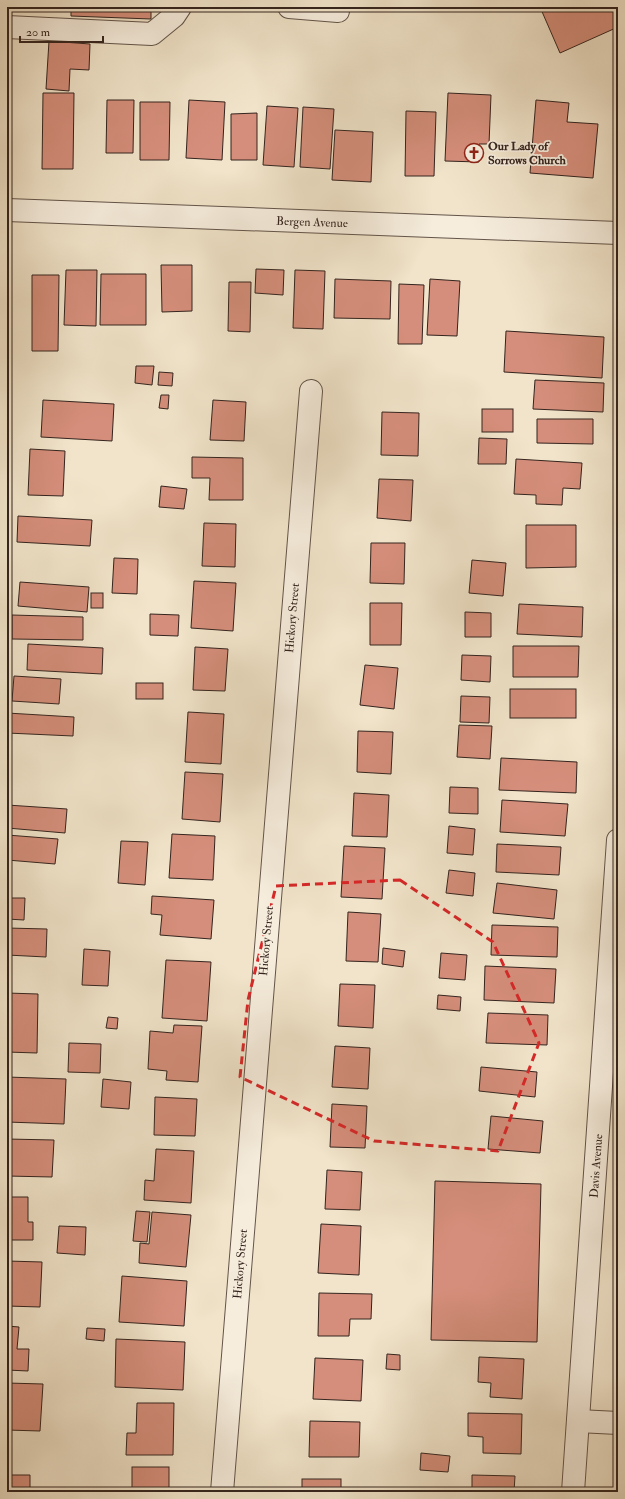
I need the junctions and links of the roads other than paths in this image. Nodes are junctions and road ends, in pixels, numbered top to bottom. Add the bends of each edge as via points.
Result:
1 (180, 7) edge
2 (289, 7) edge
3 (338, 11) dead end
4 (7, 27) edge
5 (7, 210) edge
6 (618, 233) edge
7 (311, 391) dead end
8 (618, 840) edge
9 (578, 1421) junction
10 (618, 1423) edge
11 (222, 1492) edge
12 (573, 1492) edge

1 - 4 street via 174,16 152,34
2 - 3 street
5 - 6 street, Bergen Avenue
7 - 11 street, Hickory Street
8 - 9 street, Davis Avenue
9 - 10 street
9 - 12 street, Davis Avenue

